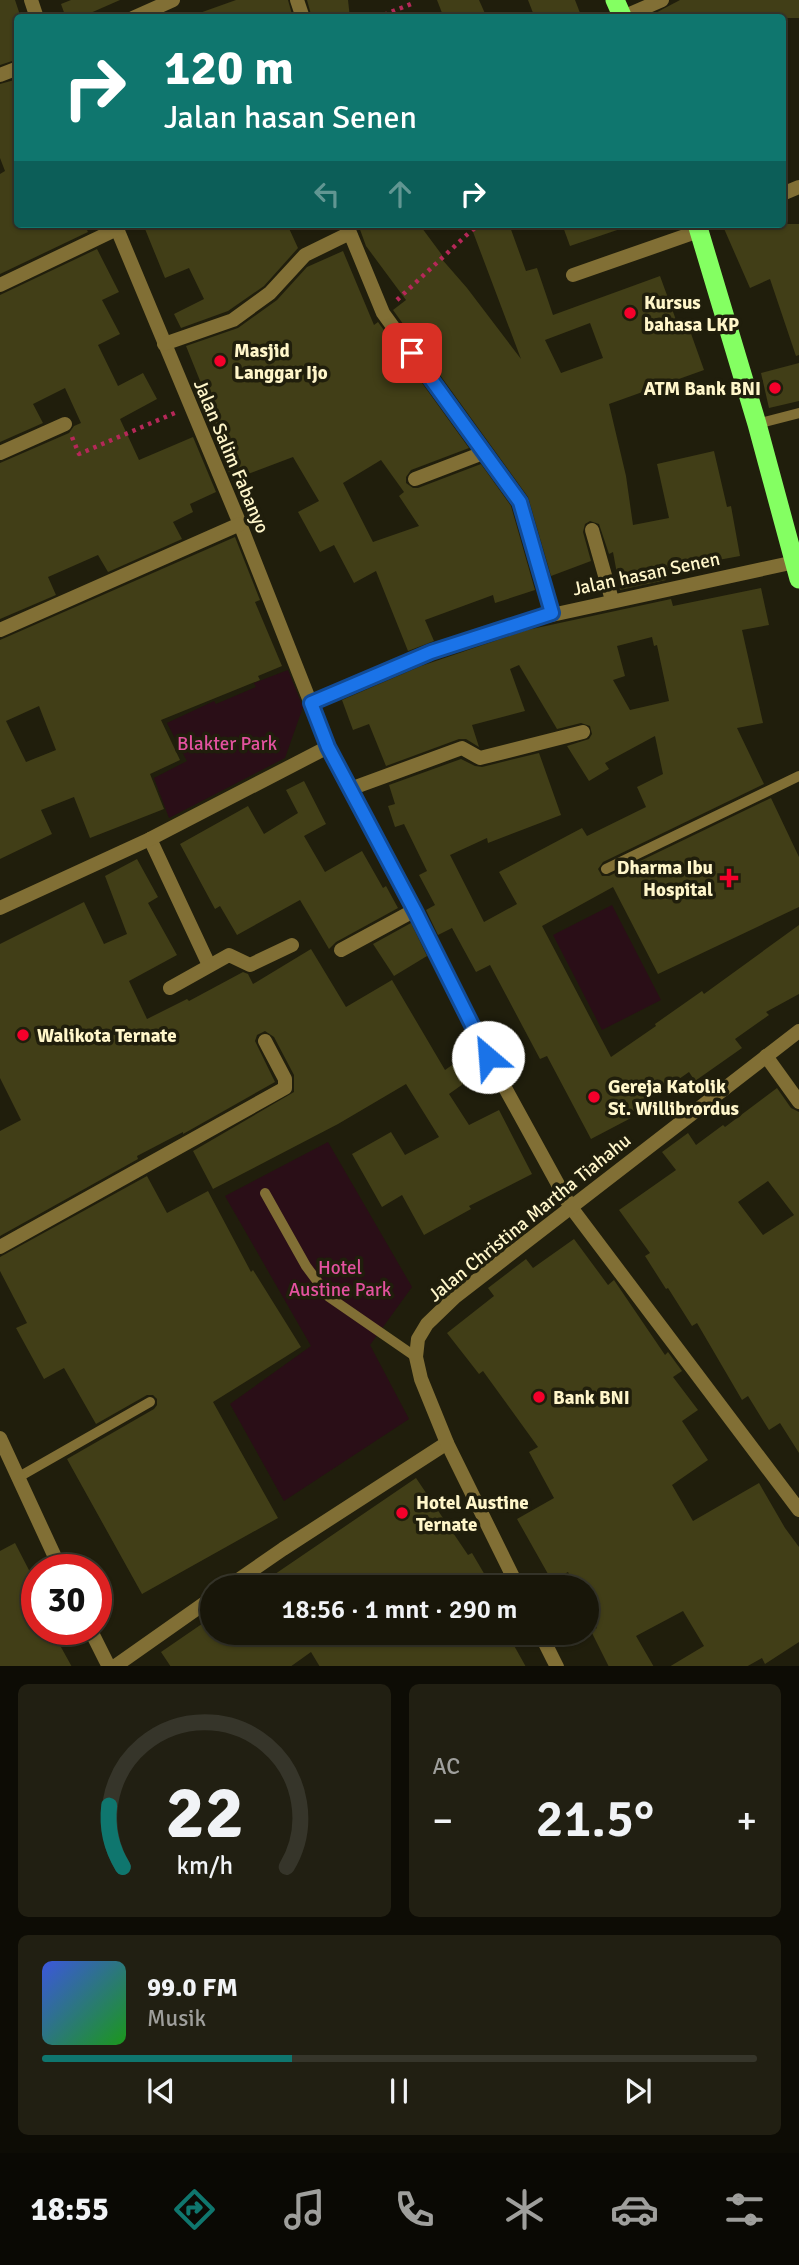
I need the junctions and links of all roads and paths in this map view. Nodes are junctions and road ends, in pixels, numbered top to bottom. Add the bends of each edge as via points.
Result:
1 (173, 0) edge
2 (413, 0) edge
3 (662, 0) edge
4 (142, 14) edge
5 (386, 14) edge
6 (630, 14) edge
7 (112, 228) edge
8 (117, 228) edge
9 (476, 228) edge
10 (694, 228) edge
11 (700, 228) edge
12 (573, 275) dead end
13 (0, 285) edge
14 (383, 313) junction
15 (164, 344) junction
16 (191, 407) junction
17 (799, 413) edge
18 (65, 424) joint
19 (757, 424) junction
20 (0, 453) edge
21 (483, 453) junction
22 (415, 479) dead end
23 (240, 524) junction
24 (592, 530) dead end
25 (794, 532) edge
26 (797, 570) edge
27 (612, 600) junction
28 (552, 613) junction
29 (0, 630) edge
30 (311, 703) junction
31 (583, 732) dead end
32 (328, 747) junction
33 (799, 776) edge
34 (350, 789) junction
35 (150, 839) junction
36 (606, 869) dead end
37 (0, 908) edge
38 (415, 911) junction
39 (292, 945) dead end
40 (341, 950) dead end
41 (209, 965) junction
42 (170, 988) dead end
43 (799, 1031) edge
44 (265, 1041) dead end
45 (765, 1056) junction
46 (799, 1102) edge
47 (265, 1194) dead end
48 (570, 1206) junction
49 (0, 1247) edge
50 (416, 1357) junction
51 (150, 1402) dead end
52 (0, 1438) edge
53 (447, 1443) junction
54 (17, 1478) junction
55 (799, 1510) edge
56 (53, 1554) edge
57 (245, 1575) edge
58 (512, 1575) edge
59 (200, 1606) edge
60 (98, 1645) edge
61 (546, 1645) edge
62 (108, 1666) edge
63 (115, 1666) edge
64 (556, 1666) edge

1 - 4 street
2 - 5 path
3 - 6 street
7 - 13 street
8 - 15 street, Jalan Salim Fabanyo
9 - 14 path
10 - 12 street
11 - 19 highway
14 - 15 street via 351,233 305,255 270,293 233,320
14 - 21 street
15 - 16 street, Jalan Salim Fabanyo
16 - 18 path via 79,454
16 - 23 street, Jalan Salim Fabanyo
17 - 19 lane
18 - 20 street
19 - 25 highway
21 - 22 street
21 - 28 street via 520,502
23 - 29 street
23 - 30 street, Jalan Salim Fabanyo
24 - 27 street
25 - 26 highway
26 - 27 street, Jalan hasan Senen
27 - 28 street, Jalan hasan Senen
28 - 30 street, Jalan hasan Senen via 418,657
30 - 32 street, Jalan Salim Fabanyo
31 - 34 street via 478,758 462,748
32 - 34 street, Jalan Salim Fabanyo
32 - 35 street
33 - 36 lane
34 - 38 street, Jalan Salim Fabanyo
35 - 37 street
35 - 41 street
38 - 40 street
38 - 48 street, Jalan Salim Fabanyo
39 - 41 street via 250,965 229,955
41 - 42 street
43 - 45 street, Jalan Christina Martha Tiahahu
44 - 49 street via 285,1079 285,1088
45 - 46 street
45 - 48 street, Jalan Christina Martha Tiahahu
47 - 50 lane via 329,1297
48 - 50 street, Jalan Christina Martha Tiahahu via 427,1324 418,1339
48 - 55 street, Jalan Salim Fabanyo
50 - 53 street
51 - 54 lane
52 - 54 street
53 - 57 street
53 - 58 street
54 - 56 street
59 - 63 street
60 - 62 street
61 - 64 street

